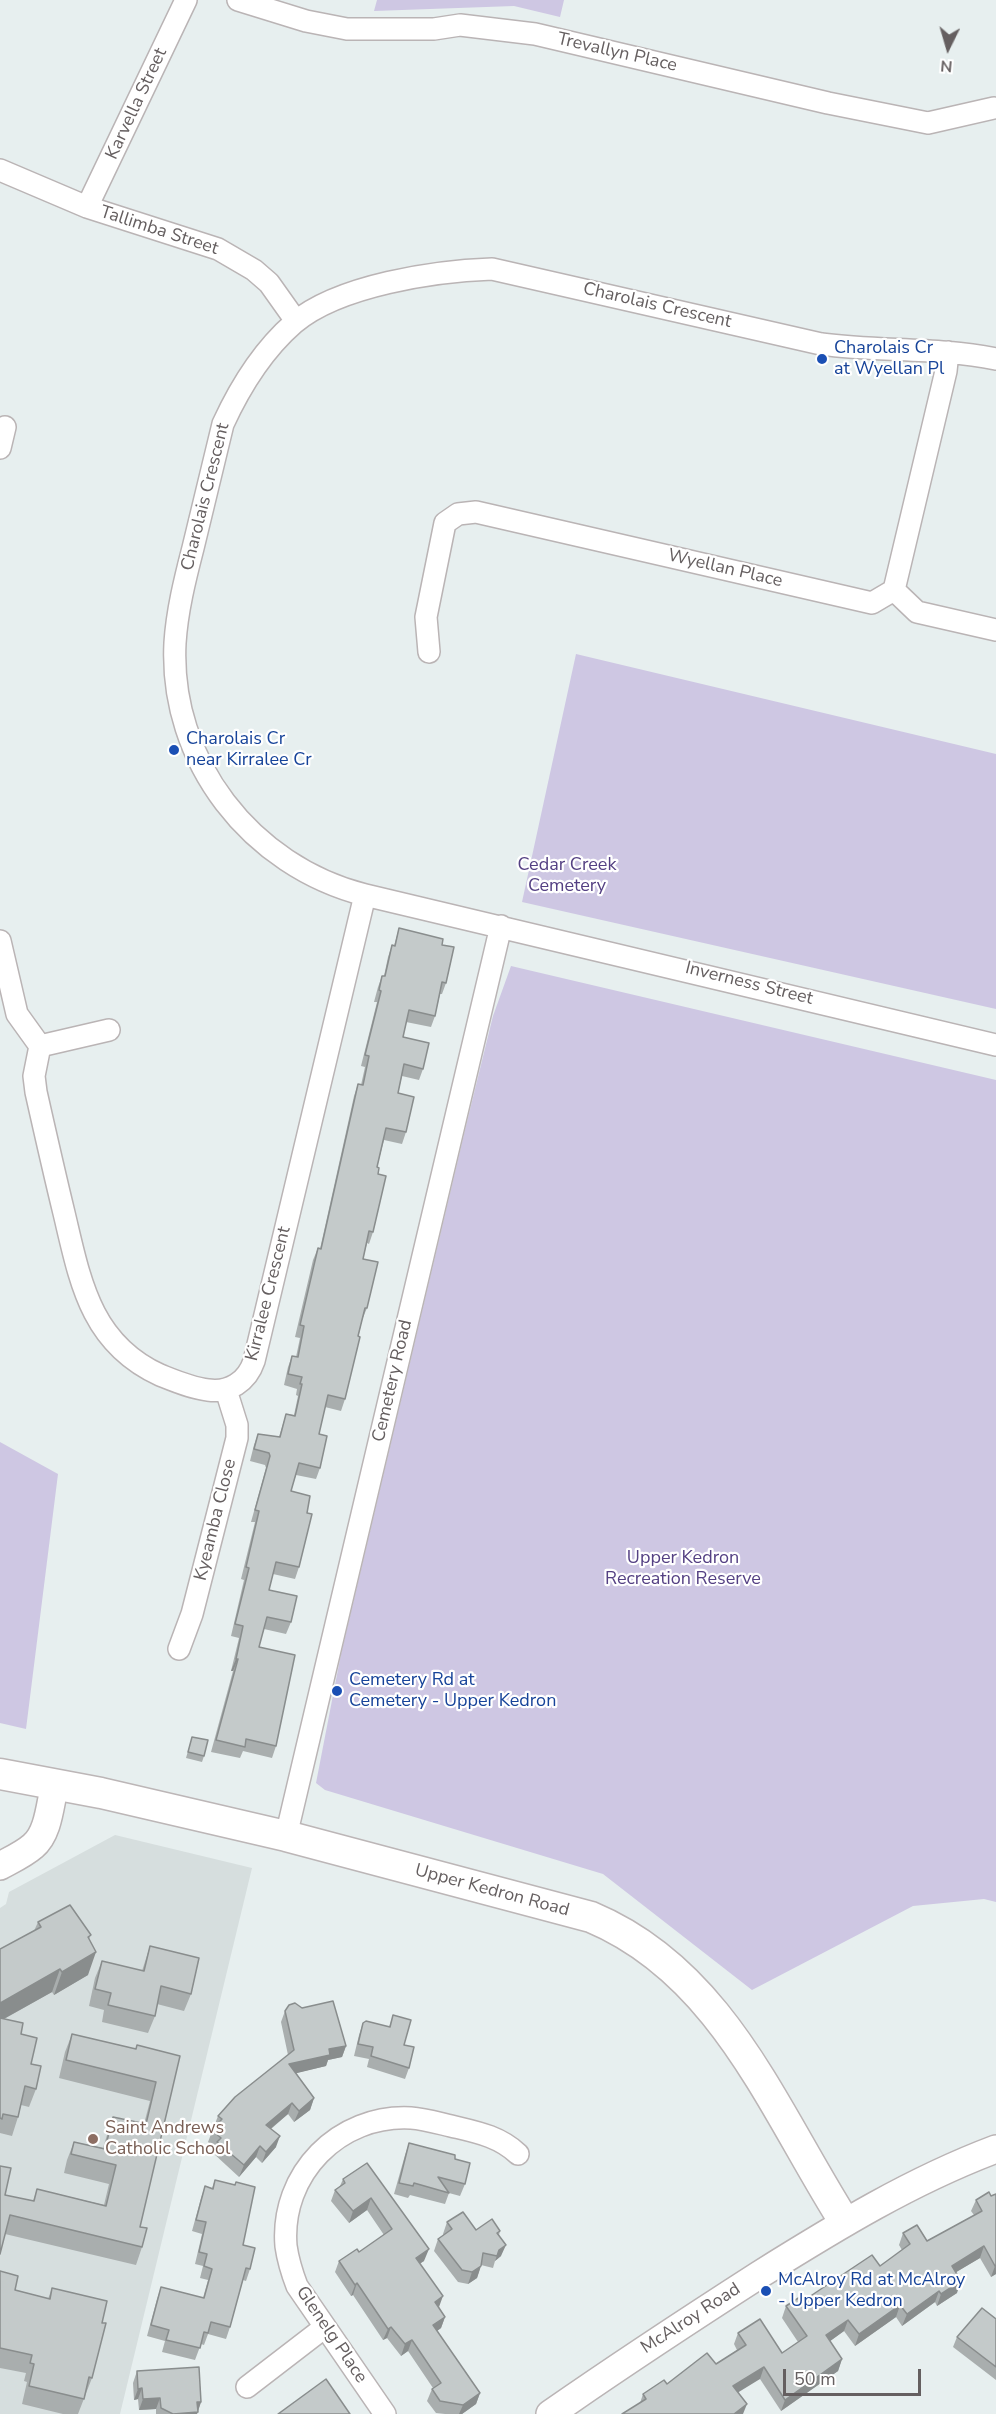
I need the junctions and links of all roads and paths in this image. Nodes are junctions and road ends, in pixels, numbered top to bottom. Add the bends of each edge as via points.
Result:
1 (186, 0) edge
2 (238, 0) edge
3 (994, 108) dead end
4 (0, 170) edge
5 (87, 207) junction
6 (296, 321) junction
7 (948, 352) junction
8 (996, 359) edge
9 (5, 426) dead end
10 (0, 448) edge
11 (894, 590) junction
12 (996, 630) edge
13 (429, 652) dead end
14 (365, 895) junction
15 (501, 926) junction
16 (0, 941) edge
17 (109, 1030) dead end
18 (996, 1045) edge
19 (40, 1046) junction
20 (226, 1390) junction
21 (179, 1649) dead end
22 (0, 1774) edge
23 (55, 1784) junction
24 (286, 1836) junction
25 (0, 1866) edge
26 (996, 2148) edge
27 (518, 2154) dead end
28 (844, 2222) junction
29 (325, 2327) junction
30 (247, 2386) dead end
31 (385, 2414) edge
32 (550, 2414) edge

1 - 5 street, Karvella Street
2 - 3 street, Trevallyn Place via 347,29 434,29 460,25 536,34 928,123
4 - 5 street, Tallimba Street
5 - 6 street, Tallimba Street via 219,249 254,270
6 - 7 street, Charolais Crescent via 374,286 443,273 492,269 821,344
6 - 14 street, Charolais Crescent via 247,378 223,424 177,621 177,692 187,732 204,772 247,829 302,870
7 - 8 street, Charolais Crescent
7 - 11 street
9 - 10 street
11 - 12 street via 917,612
11 - 13 street, Wyellan Place via 872,603 476,512 458,514 444,523 426,617
14 - 15 street, Charolais Crescent
14 - 20 street, Kirralee Crescent via 254,1361 246,1377
15 - 18 street, Inverness Street
15 - 24 street, Cemetery Road
16 - 19 street via 17,1014
17 - 19 street
19 - 20 street via 34,1076 36,1092 76,1262 95,1316 121,1349 149,1370 197,1388
20 - 21 street, Kyeamba Close via 237,1438 192,1614
22 - 23 main road, Upper Kedron Road
23 - 24 main road, Upper Kedron Road
23 - 25 street via 39,1841
24 - 28 main road, Upper Kedron Road via 591,1917 635,1940 677,1971 723,2023
26 - 28 street, McAlroy Road via 913,2184
27 - 29 street, Glenelg Place via 489,2135 411,2118 364,2125 323,2148 311,2160 292,2199 286,2244 297,2286
28 - 32 street, McAlroy Road
29 - 30 street
29 - 31 street, Glenelg Place

